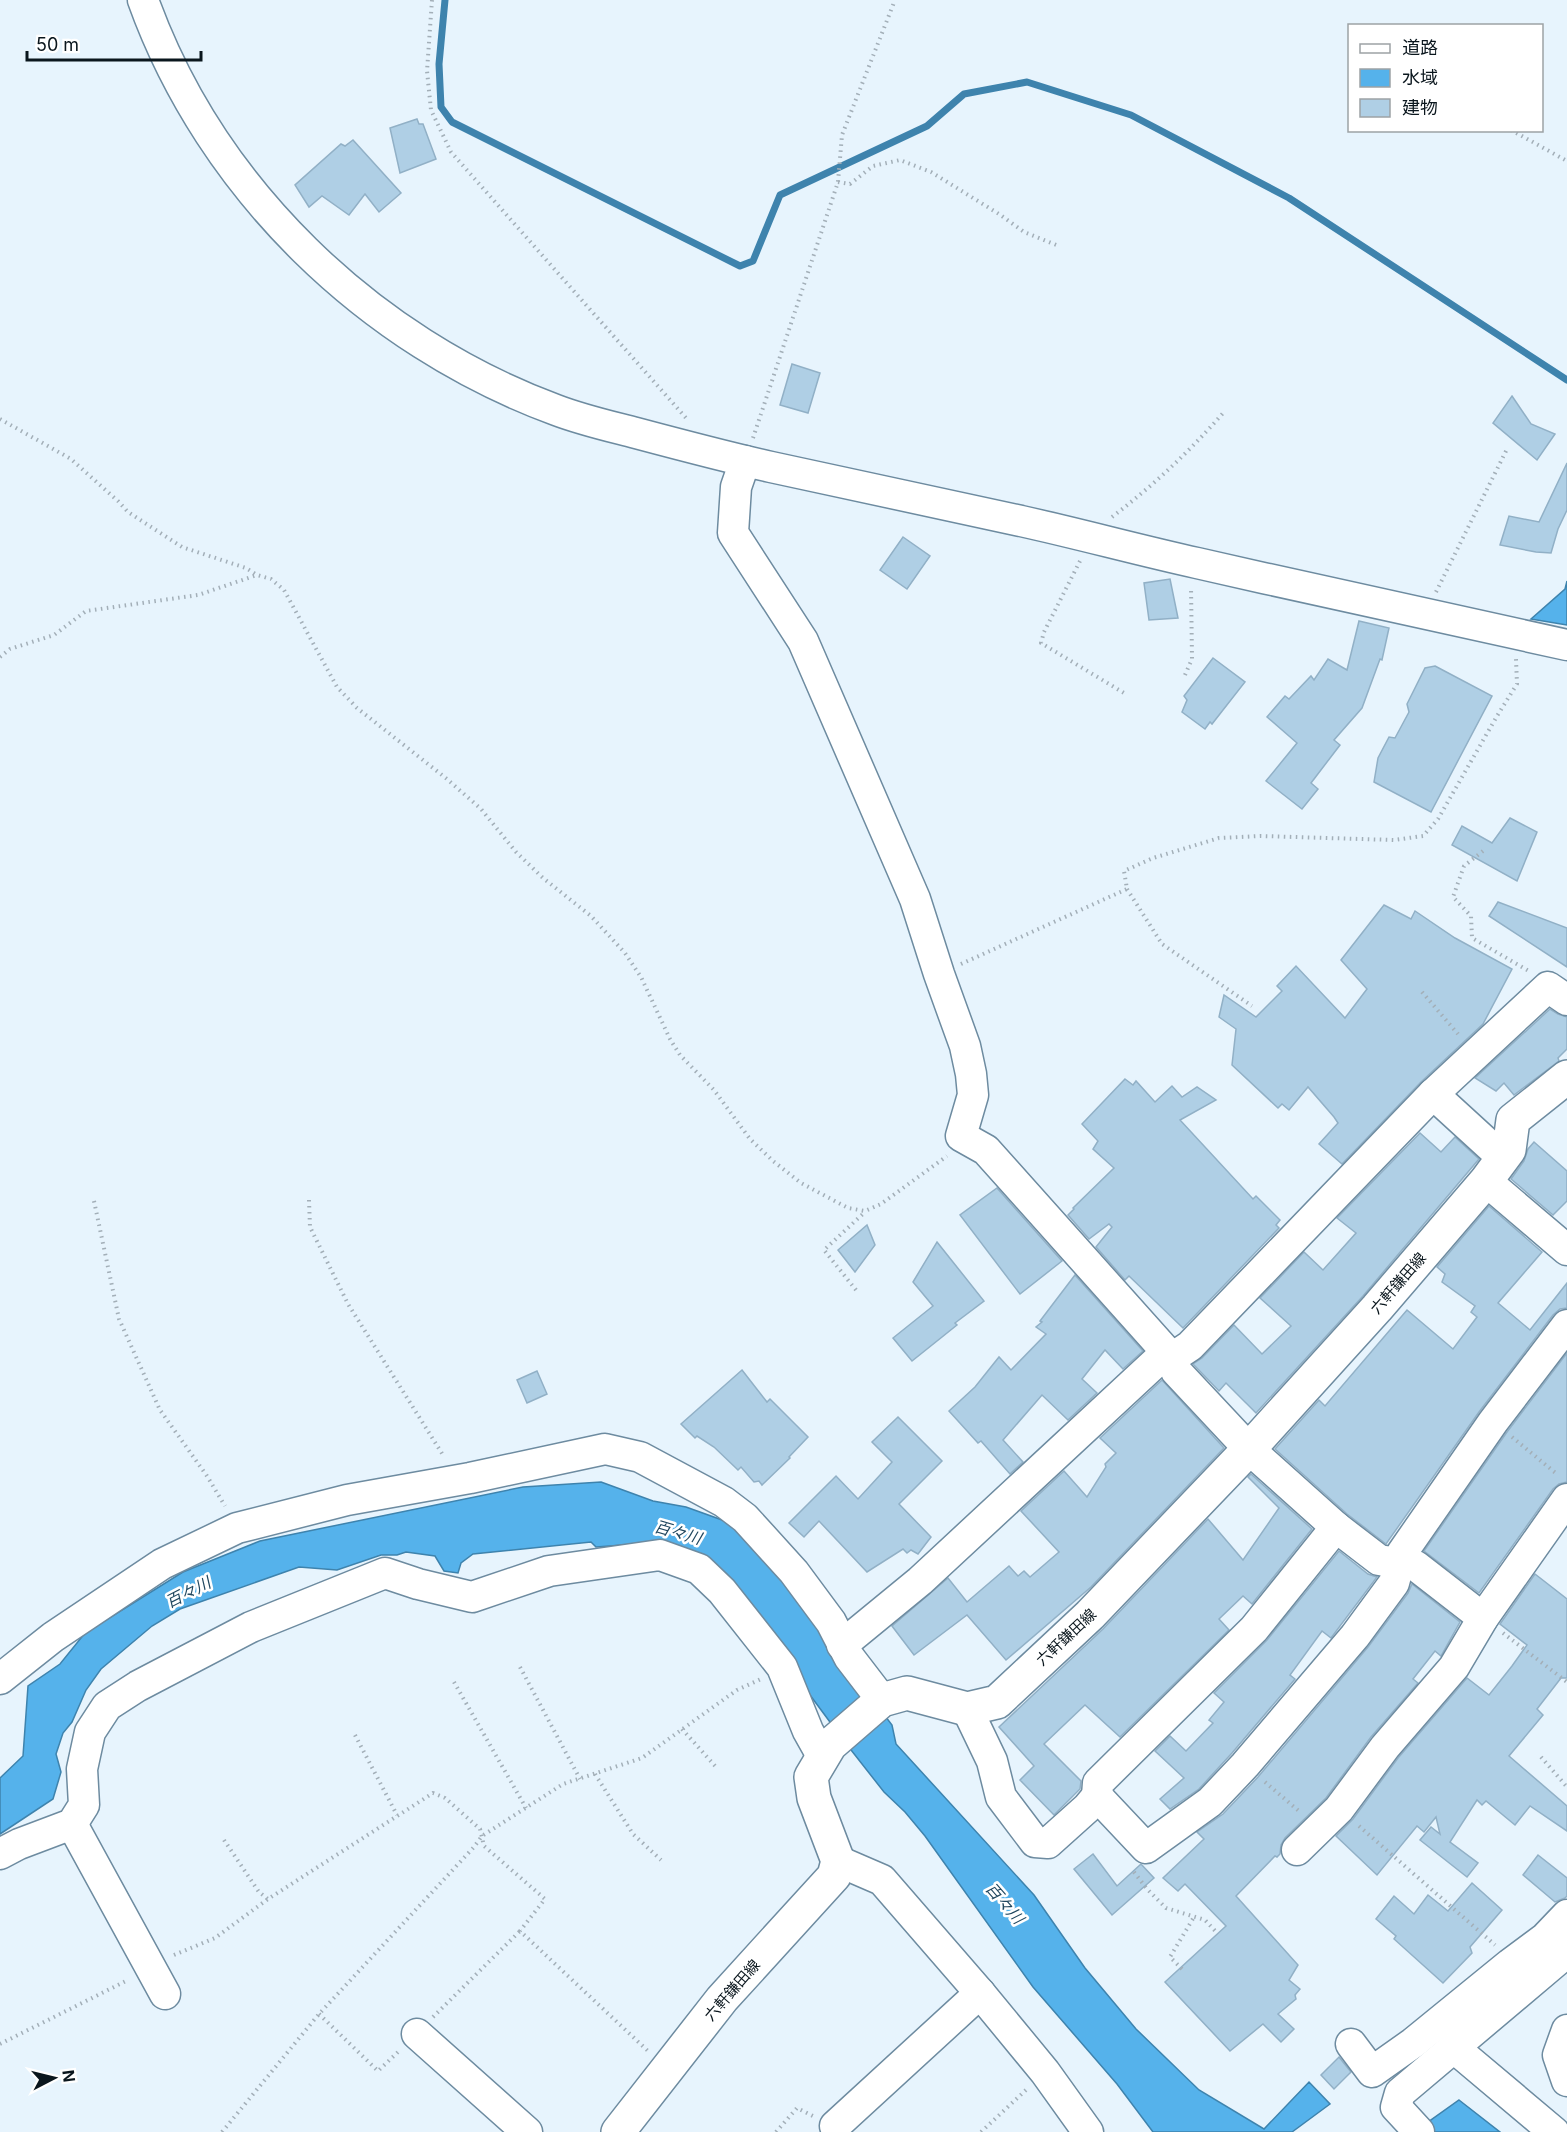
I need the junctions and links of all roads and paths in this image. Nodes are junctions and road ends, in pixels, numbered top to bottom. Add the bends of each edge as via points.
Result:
1 (143, 0) edge
2 (432, 0) edge
3 (895, 0) edge
4 (1515, 132) edge
5 (1567, 161) edge
6 (838, 181) junction
7 (1059, 246) dead end
8 (0, 419) edge
9 (1507, 449) dead end
10 (700, 450) junction
11 (745, 461) junction
12 (1192, 562) junction
13 (257, 575) junction
14 (1425, 614) junction
15 (1510, 632) junction
16 (1567, 645) edge
17 (0, 657) edge
18 (1185, 675) dead end
19 (1483, 851) dead end
20 (1127, 890) junction
21 (939, 974) junction
22 (1422, 992) dead end
23 (1557, 993) edge
24 (1252, 1006) dead end
25 (1478, 1053) junction
26 (1567, 1077) edge
27 (1433, 1094) junction
28 (961, 1136) junction
29 (1495, 1170) junction
30 (309, 1200) dead end
31 (94, 1201) dead end
32 (865, 1211) junction
33 (1567, 1250) edge
34 (856, 1290) dead end
35 (1567, 1325) edge
36 (1172, 1358) junction
37 (1493, 1422) junction
38 (1248, 1449) junction
39 (470, 1478) junction
40 (1567, 1482) edge
41 (1567, 1499) edge
42 (237, 1527) junction
43 (1336, 1527) junction
44 (1399, 1563) junction
45 (1483, 1618) junction
46 (842, 1645) junction
47 (520, 1667) dead end
48 (782, 1667) junction
49 (0, 1679) edge
50 (454, 1682) dead end
51 (1567, 1682) edge
52 (882, 1700) junction
53 (967, 1709) junction
54 (682, 1729) junction
55 (355, 1735) dead end
56 (826, 1750) junction
57 (1541, 1757) dead end
58 (1245, 1766) junction
59 (717, 1767) dead end
60 (595, 1774) junction
61 (580, 1779) junction
62 (1567, 1787) edge
63 (1097, 1796) junction
64 (526, 1808) junction
65 (397, 1815) junction
66 (1329, 1818) junction
67 (72, 1824) junction
68 (482, 1836) junction
69 (224, 1840) dead end
70 (1297, 1850) dead end
71 (0, 1854) edge
72 (661, 1860) dead end
73 (838, 1861) junction
74 (1134, 1871) dead end
75 (267, 1899) junction
76 (1567, 1915) edge
77 (1194, 1917) junction
78 (1218, 1934) dead end
79 (1567, 1952) edge
80 (1514, 1962) junction
81 (150, 1966) junction
82 (1182, 1970) dead end
83 (980, 1993) junction
84 (165, 1994) dead end
85 (1567, 2030) edge
86 (417, 2034) dead end
87 (0, 2037) edge
88 (1, 2043) edge
89 (1351, 2044) dead end
90 (1453, 2047) junction
91 (668, 2070) junction
92 (1045, 2073) junction
93 (1567, 2081) edge
94 (835, 2126) joint
95 (222, 2132) edge
96 (527, 2132) edge
97 (618, 2132) edge
98 (776, 2132) edge
99 (981, 2132) edge
100 (1088, 2132) edge
101 (1419, 2132) edge
102 (1554, 2132) edge

1 - 10 street via 159,41 214,141 275,219 366,305 461,367 516,393 585,420
2 - 10 path via 427,70 431,110 451,152 698,432
3 - 6 path via 842,135
4 - 5 path
6 - 7 path via 850,184 873,166 900,160 930,172 1024,232
6 - 11 path
8 - 13 path via 71,459 128,512 182,547
9 - 14 path
10 - 11 street
11 - 12 street
11 - 21 street via 736,487 734,533 803,641 915,899
12 - 14 street
12 - 18 path via 1192,659
13 - 17 path via 198,595 86,611 54,635
13 - 32 path via 271,579 284,590 337,687 357,708 482,809 516,852 591,916 625,953 680,1055 714,1090 750,1139 801,1183 848,1208
14 - 15 street
15 - 16 street
15 - 20 path via 1516,650 1517,684 1438,819 1424,836 1394,840 1219,838 1153,858 1124,872
19 - 23 path via 1464,866 1453,897 1471,916 1472,938 1542,979
20 - 21 path
20 - 24 path via 1162,944
21 - 28 street via 971,1074 973,1095
22 - 25 path
23 - 25 street
25 - 27 street
26 - 29 main road, 六軒鎌田線 via 1513,1120 1509,1150
27 - 29 street
27 - 36 street via 1190,1346
28 - 32 path via 952,1152 881,1204
28 - 36 street via 986,1150
29 - 33 street
29 - 38 main road, 六軒鎌田線 via 1377,1308
30 - 39 path via 310,1227 348,1304 443,1455 466,1468
31 - 42 path via 119,1319 160,1410
32 - 34 path via 824,1250
35 - 37 street
36 - 38 street via 1176,1371
36 - 46 street via 1157,1361 920,1581
37 - 40 path
37 - 44 street via 1402,1553
38 - 43 street
38 - 53 main road, 六軒鎌田線 via 1090,1615 997,1702
39 - 42 street via 347,1500
39 - 46 street via 605,1449 640,1458 724,1502 745,1518 819,1605
41 - 45 street
42 - 49 street via 162,1564 53,1637
43 - 44 street via 1379,1560
43 - 63 street via 1254,1629 1098,1783
44 - 45 street via 1416,1566
44 - 58 street via 1394,1583 1355,1636
45 - 51 path
45 - 66 street via 1454,1667
46 - 52 street
47 - 61 path
48 - 54 path via 736,1690
48 - 56 street via 808,1731
48 - 67 street via 722,1591 699,1569 660,1555 549,1570 472,1597 385,1573 251,1627 107,1706 90,1732 82,1769 84,1805
50 - 64 path
52 - 53 main road, 六軒鎌田線 via 907,1693
52 - 56 main road, 六軒鎌田線
53 - 63 street via 992,1761 1001,1797 1035,1842 1048,1843
54 - 59 path
54 - 60 path via 642,1758
55 - 65 path
56 - 73 main road, 六軒鎌田線 via 811,1777 813,1798
57 - 62 path
58 - 63 street via 1210,1802 1146,1848
58 - 66 path
60 - 61 path
60 - 72 path via 633,1834
61 - 64 path via 563,1784
64 - 68 path
65 - 68 path via 433,1792 480,1829
65 - 75 path
66 - 70 street
66 - 80 path
67 - 71 street
67 - 81 street
68 - 91 path via 484,1846 545,1899 520,1931
68 - 95 path via 319,2014
69 - 75 path
73 - 83 street via 882,1880
73 - 91 main road, 六軒鎌田線 via 834,1876 722,1999
74 - 77 path via 1166,1908
75 - 81 path via 215,1938
76 - 80 street
77 - 78 path via 1205,1920
77 - 82 path via 1170,1957
79 - 90 street
80 - 89 street via 1372,2072
81 - 84 street
81 - 88 path
83 - 92 street
83 - 94 street
85 - 93 street via 1558,2055
86 - 96 street
87 - 88 path
90 - 101 street via 1400,2093 1396,2107
90 - 102 street
91 - 97 main road, 六軒鎌田線
92 - 99 path
92 - 100 street
94 - 98 path via 797,2108

